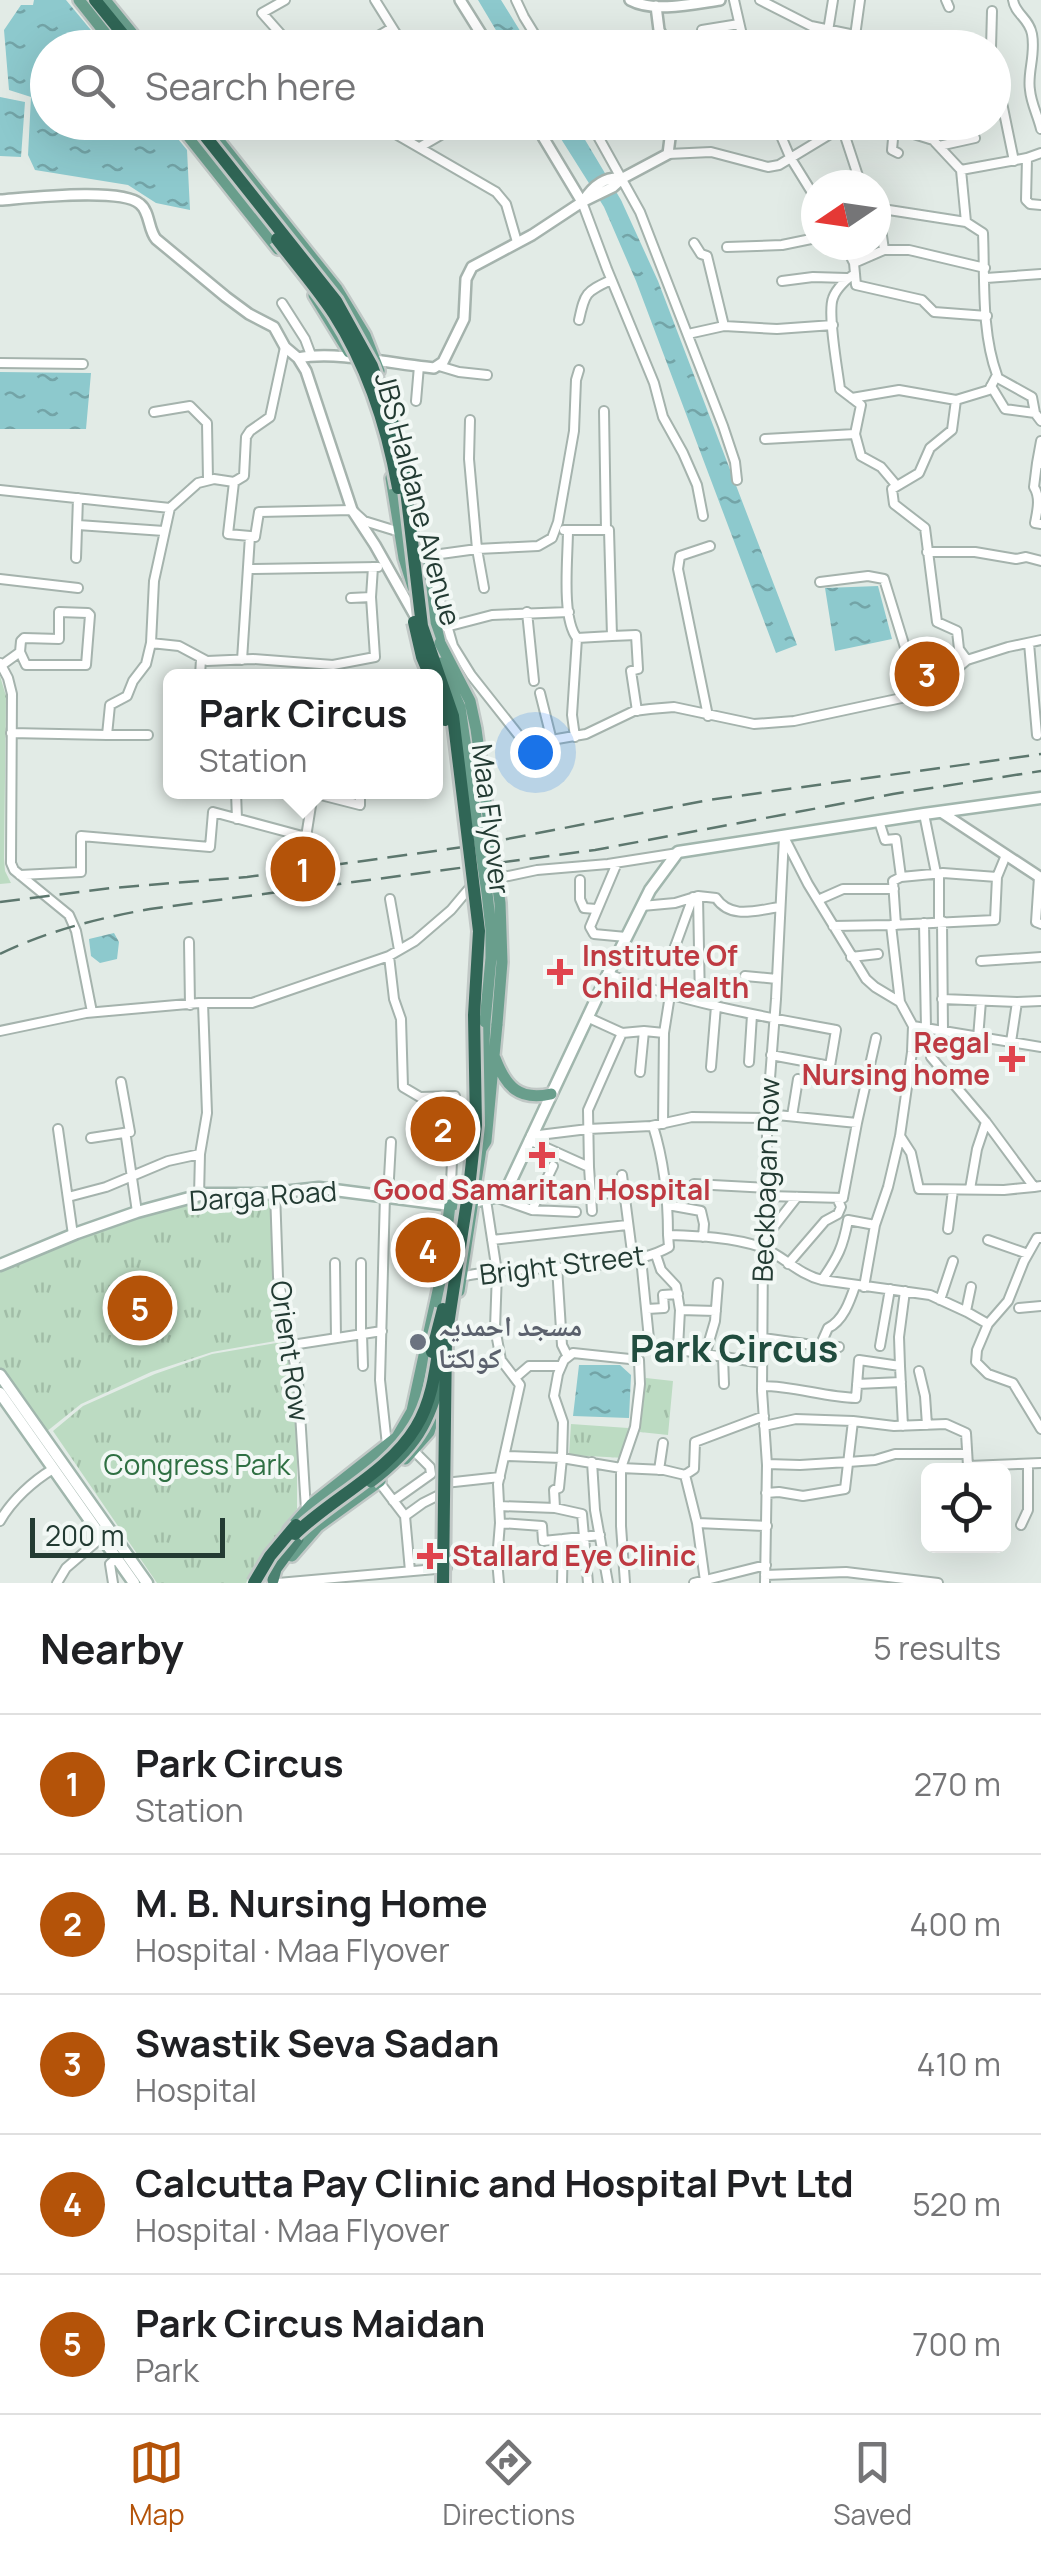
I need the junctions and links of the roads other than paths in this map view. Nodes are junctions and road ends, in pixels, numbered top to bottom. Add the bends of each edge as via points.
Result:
1 (82, 0) edge
2 (95, 0) edge
3 (105, 0) edge
4 (285, 0) edge
5 (375, 0) edge
6 (460, 0) edge
7 (516, 0) edge
8 (720, 0) edge
9 (734, 0) edge
10 (760, 0) edge
11 (833, 0) edge
12 (860, 0) edge
13 (1013, 0) edge
14 (632, 2) edge
15 (657, 3) edge
16 (992, 10) dead end
17 (739, 24) junction
18 (392, 28) joint
19 (106, 30) edge
20 (119, 30) edge
21 (129, 30) edge
22 (277, 30) edge
23 (389, 30) edge
24 (479, 30) edge
25 (532, 30) edge
26 (659, 30) edge
27 (702, 30) dead end
28 (740, 30) edge
29 (825, 30) edge
30 (828, 30) edge
31 (856, 30) edge
32 (991, 30) edge
33 (1041, 129) edge
34 (194, 140) edge
35 (195, 140) edge
36 (208, 140) edge
37 (218, 140) edge
38 (408, 140) edge
39 (432, 140) edge
40 (545, 140) edge
41 (598, 140) edge
42 (670, 140) edge
43 (783, 140) edge
44 (820, 140) edge
45 (850, 140) edge
46 (891, 140) edge
47 (933, 140) edge
48 (965, 140) edge
49 (1010, 140) edge
50 (939, 146) junction
51 (420, 147) junction
52 (1041, 153) edge
53 (668, 154) junction
54 (898, 154) dead end
55 (790, 157) junction
56 (1027, 158) junction
57 (1014, 160) junction
58 (857, 170) edge
59 (961, 170) junction
60 (801, 175) edge
61 (616, 181) junction
62 (0, 200) edge
63 (582, 202) junction
64 (1041, 205) edge
65 (891, 212) edge
66 (966, 222) junction
67 (801, 241) edge
68 (517, 242) junction
69 (694, 243) dead end
70 (727, 247) dead end
71 (891, 250) edge
72 (852, 260) edge
73 (861, 260) edge
74 (854, 263) junction
75 (985, 273) junction
76 (1041, 274) edge
77 (851, 276) junction
78 (612, 280) junction
79 (782, 281) dead end
80 (282, 303) dead end
81 (986, 316) junction
82 (579, 320) dead end
83 (833, 325) junction
84 (724, 326) junction
85 (688, 334) junction
86 (285, 347) junction
87 (312, 355) junction
88 (298, 358) junction
89 (352, 358) junction
90 (376, 362) junction
91 (0, 364) edge
92 (83, 364) dead end
93 (419, 366) junction
94 (438, 366) junction
95 (579, 370) dead end
96 (487, 375) dead end
97 (993, 382) junction
98 (852, 398) junction
99 (956, 400) junction
100 (416, 401) dead end
101 (604, 411) dead end
102 (154, 412) dead end
103 (1038, 416) edge
104 (470, 420) dead end
105 (855, 434) junction
106 (765, 439) dead end
107 (1041, 441) edge
108 (1039, 463) edge
109 (208, 480) junction
110 (737, 480) dead end
111 (234, 482) junction
112 (897, 486) junction
113 (0, 490) edge
114 (78, 498) junction
115 (170, 508) junction
116 (352, 510) junction
117 (703, 516) dead end
118 (1041, 524) edge
119 (78, 525) junction
120 (555, 530) junction
121 (568, 530) junction
122 (606, 530) junction
123 (417, 531) junction
124 (164, 532) junction
125 (400, 534) junction
126 (250, 536) junction
127 (710, 546) dead end
128 (477, 549) junction
129 (928, 552) junction
130 (423, 556) junction
131 (76, 558) dead end
132 (404, 558) junction
133 (1041, 561) edge
134 (388, 566) junction
135 (373, 567) junction
136 (248, 568) junction
137 (0, 579) edge
138 (820, 582) dead end
139 (78, 588) dead end
140 (484, 588) dead end
141 (371, 597) junction
142 (351, 598) dead end
143 (406, 600) junction
144 (527, 612) junction
145 (568, 612) junction
146 (446, 627) junction
147 (427, 634) junction
148 (612, 636) junction
149 (577, 638) junction
150 (1041, 640) edge
151 (151, 643) junction
152 (1029, 643) junction
153 (436, 646) junction
154 (20, 652) junction
155 (202, 659) junction
156 (242, 660) junction
157 (968, 660) junction
158 (1, 664) edge
159 (333, 665) junction
160 (201, 669) edge
161 (333, 669) edge
162 (425, 669) edge
163 (426, 669) edge
164 (437, 669) edge
165 (534, 681) dead end
166 (443, 687) edge
167 (540, 693) dead end
168 (919, 694) junction
169 (443, 711) edge
170 (637, 711) junction
171 (708, 716) junction
172 (11, 734) junction
173 (108, 735) junction
174 (148, 735) dead end
175 (1037, 735) dead end
176 (575, 737) junction
177 (552, 742) junction
178 (1041, 798) edge
179 (236, 799) edge
180 (311, 799) edge
181 (338, 799) edge
182 (360, 799) edge
183 (941, 812) junction
184 (924, 814) junction
185 (237, 819) junction
186 (879, 821) junction
187 (784, 836) junction
188 (678, 852) junction
189 (1006, 856) junction
190 (617, 862) junction
191 (936, 872) junction
192 (20, 875) junction
193 (996, 876) junction
194 (901, 877) junction
195 (1040, 878) edge
196 (580, 880) dead end
197 (894, 889) junction
198 (695, 897) junction
199 (390, 899) dead end
200 (818, 900) junction
201 (642, 906) junction
202 (780, 907) junction
203 (596, 909) junction
204 (940, 922) junction
205 (924, 924) junction
206 (1041, 924) edge
207 (894, 925) junction
208 (833, 926) junction
209 (626, 937) junction
210 (189, 942) dead end
211 (399, 950) junction
212 (878, 954) dead end
213 (389, 956) junction
214 (851, 957) junction
215 (1041, 957) edge
216 (980, 961) dead end
217 (668, 963) dead end
218 (608, 974) junction
219 (745, 976) dead end
220 (777, 979) junction
221 (670, 996) junction
222 (942, 999) junction
223 (981, 1001) junction
224 (1041, 1001) edge
225 (700, 1002) junction
226 (900, 1002) junction
227 (1017, 1002) junction
228 (203, 1003) junction
229 (190, 1004) junction
230 (716, 1006) junction
231 (92, 1012) junction
232 (752, 1015) junction
233 (587, 1017) junction
234 (775, 1019) junction
235 (491, 1023) junction
236 (913, 1026) junction
237 (926, 1028) junction
238 (0, 1031) edge
239 (644, 1031) junction
240 (943, 1031) junction
241 (622, 1033) junction
242 (664, 1033) junction
243 (876, 1038) dead end
244 (978, 1038) junction
245 (1011, 1042) junction
246 (1041, 1047) edge
247 (494, 1054) junction
248 (771, 1055) junction
249 (931, 1057) dead end
250 (642, 1059) junction
251 (663, 1060) junction
252 (749, 1062) dead end
253 (711, 1067) dead end
254 (640, 1072) dead end
255 (798, 1078) dead end
256 (121, 1082) dead end
257 (551, 1094) junction
258 (767, 1116) junction
259 (792, 1116) junction
260 (986, 1122) junction
261 (857, 1123) junction
262 (658, 1125) junction
263 (58, 1129) dead end
264 (588, 1129) junction
265 (900, 1136) junction
266 (126, 1137) dead end
267 (92, 1138) dead end
268 (530, 1138) junction
269 (391, 1142) dead end
270 (481, 1149) junction
271 (200, 1154) junction
272 (553, 1166) dead end
273 (589, 1167) junction
274 (622, 1175) dead end
275 (132, 1176) junction
276 (510, 1182) junction
277 (694, 1184) dead end
278 (1038, 1186) edge
279 (953, 1190) junction
280 (970, 1190) junction
281 (275, 1192) junction
282 (767, 1192) junction
283 (624, 1193) junction
284 (591, 1194) junction
285 (539, 1195) junction
286 (199, 1196) junction
287 (386, 1196) junction
288 (797, 1197) junction
289 (68, 1198) junction
290 (843, 1198) junction
291 (485, 1199) junction
292 (450, 1204) junction
293 (668, 1205) junction
294 (532, 1210) junction
295 (592, 1211) dead end
296 (138, 1212) junction
297 (576, 1212) dead end
298 (626, 1224) junction
299 (875, 1226) junction
300 (948, 1229) dead end
301 (668, 1234) junction
302 (73, 1235) junction
303 (702, 1237) junction
304 (1041, 1238) edge
305 (492, 1240) junction
306 (988, 1240) dead end
307 (764, 1243) junction
308 (1028, 1254) junction
309 (656, 1255) junction
310 (637, 1259) junction
311 (953, 1261) dead end
312 (335, 1263) dead end
313 (361, 1263) dead end
314 (788, 1264) junction
315 (0, 1265) edge
316 (557, 1267) junction
317 (497, 1272) junction
318 (462, 1277) junction
319 (822, 1280) junction
320 (718, 1283) dead end
321 (860, 1287) junction
322 (971, 1288) dead end
323 (890, 1289) junction
324 (906, 1291) junction
325 (678, 1294) junction
326 (940, 1300) junction
327 (445, 1302) junction
328 (1041, 1306) edge
329 (1019, 1308) dead end
330 (647, 1309) junction
331 (680, 1310) junction
332 (716, 1310) junction
333 (966, 1311) junction
334 (988, 1324) junction
335 (382, 1331) junction
336 (361, 1334) junction
337 (336, 1338) junction
338 (762, 1338) junction
339 (649, 1339) dead end
340 (292, 1345) junction
341 (820, 1346) junction
342 (880, 1346) dead end
343 (840, 1347) dead end
344 (446, 1352) junction
345 (705, 1354) junction
346 (568, 1357) junction
347 (723, 1357) junction
348 (762, 1363) junction
349 (363, 1366) dead end
350 (561, 1366) junction
351 (900, 1366) junction
352 (919, 1371) dead end
353 (0, 1375) edge
354 (515, 1378) junction
355 (901, 1382) junction
356 (724, 1384) dead end
357 (856, 1384) junction
358 (762, 1386) junction
359 (0, 1394) edge
360 (412, 1411) junction
361 (764, 1421) junction
362 (852, 1421) junction
363 (433, 1422) junction
364 (927, 1425) junction
365 (903, 1426) junction
366 (1041, 1428) edge
367 (664, 1442) dead end
368 (388, 1446) junction
369 (414, 1450) junction
370 (967, 1454) junction
371 (504, 1456) junction
372 (562, 1458) junction
373 (592, 1462) junction
374 (848, 1462) junction
375 (767, 1464) junction
376 (1041, 1464) edge
377 (1028, 1465) junction
378 (622, 1468) junction
379 (53, 1469) junction
380 (659, 1470) junction
381 (684, 1475) junction
382 (500, 1477) junction
383 (380, 1482) junction
384 (445, 1488) junction
385 (766, 1493) junction
386 (393, 1501) junction
387 (499, 1506) junction
388 (555, 1508) junction
389 (306, 1510) junction
390 (1028, 1510) junction
391 (1041, 1511) edge
392 (405, 1516) junction
393 (1, 1518) edge
394 (500, 1523) junction
395 (697, 1523) junction
396 (1021, 1525) dead end
397 (767, 1526) junction
398 (294, 1534) joint
399 (600, 1535) junction
400 (102, 1537) junction
401 (585, 1537) junction
402 (563, 1540) junction
403 (117, 1558) junction
404 (447, 1568) junction
405 (410, 1571) junction
406 (765, 1575) edge
407 (266, 1581) edge
408 (705, 1581) edge
409 (58, 1583) edge
410 (113, 1583) edge
411 (134, 1583) edge
412 (148, 1583) edge
413 (445, 1583) edge
414 (499, 1583) edge
415 (562, 1583) edge
416 (588, 1583) edge
417 (608, 1583) edge
418 (625, 1583) edge
419 (694, 1583) edge
420 (938, 1583) edge

1 - 19 highway
2 - 20 highway
3 - 21 main road
4 - 22 street via 262,13
5 - 18 street
6 - 24 street
7 - 25 street
8 - 15 street
9 - 17 street
10 - 29 street
11 - 30 street
12 - 31 street
13 - 33 street via 1032,32 1029,85
14 - 15 street
15 - 26 street
16 - 32 street
17 - 27 street
17 - 28 street
18 - 23 street
34 - 89 main road, JBS Haldane Avenue via 315,296
35 - 163 highway, bridge via 320,293 358,357 392,453
36 - 164 highway, Maa Flyover, bridge via 346,315 382,391 402,456 422,626
37 - 90 main road via 337,289
38 - 51 street
39 - 51 street
40 - 63 street
41 - 61 street
42 - 53 street
43 - 55 street
44 - 55 street
45 - 58 street
46 - 54 street
47 - 50 street
48 - 50 street
49 - 57 street
50 - 59 street
51 - 68 street via 496,192
52 - 56 street
53 - 55 street via 711,152 768,168
53 - 61 street
55 - 60 street
56 - 57 street
56 - 64 street via 1027,202
57 - 59 street
59 - 66 street
61 - 63 street
61 - 85 street via 640,212
62 - 86 street via 104,195 137,201 156,239 274,327
63 - 68 street
63 - 78 street
65 - 66 street
66 - 75 street via 983,233
67 - 70 street
68 - 94 street via 468,272 464,320
69 - 84 street via 707,256
71 - 75 street
72 - 74 street
73 - 74 street
74 - 77 street
75 - 76 street
75 - 81 street
77 - 79 street
77 - 81 street via 856,284 922,300 934,312
77 - 83 street via 832,299
78 - 82 street via 584,296
78 - 117 street via 663,417 697,485
80 - 87 street
81 - 97 street
83 - 84 street
83 - 98 street via 840,389
84 - 85 street
85 - 110 street
86 - 88 street
86 - 111 street via 270,417 246,437 246,471
87 - 88 street
87 - 89 street
88 - 116 street
89 - 90 street
89 - 125 main road, JBS Haldane Avenue via 386,452
90 - 93 street
90 - 123 main road via 405,447
91 - 92 street
93 - 94 street
93 - 100 street
94 - 96 street
95 - 120 street
97 - 99 street via 989,390
97 - 103 street via 1032,397
97 - 103 street via 1005,409
98 - 99 street via 898,390
98 - 105 street via 861,405
99 - 112 street via 952,430 930,448 918,473
101 - 122 street
102 - 109 street via 190,406 202,416
104 - 128 street
105 - 106 street
105 - 112 street via 861,456
107 - 108 street
108 - 118 street via 1035,523
109 - 111 street
109 - 115 street
111 - 126 street via 228,534
112 - 129 street via 894,504 925,528
113 - 114 street
114 - 115 street
114 - 119 street
115 - 124 street
116 - 125 street
116 - 126 street via 259,512 256,537
116 - 134 street
119 - 124 street
119 - 131 street
120 - 121 street
120 - 128 street via 538,546
121 - 122 street
121 - 145 street
122 - 148 street
123 - 125 street
123 - 130 main road
124 - 151 street
125 - 132 main road, JBS Haldane Avenue
126 - 136 street
127 - 171 street via 680,556 678,569
128 - 130 street
128 - 140 street
129 - 133 street
129 - 157 street via 937,622 958,631
130 - 132 street
130 - 146 street
130 - 153 main road
132 - 147 main road, JBS Haldane Avenue
134 - 135 street
134 - 143 street
135 - 136 street
135 - 141 street
136 - 156 street
137 - 139 street
138 - 168 street via 884,579
141 - 142 street
141 - 159 street via 375,657
143 - 147 street
143 - 162 street
144 - 145 street
144 - 146 street
144 - 165 street
145 - 149 street
146 - 177 street via 472,675 524,742
147 - 153 main road, JBS Haldane Avenue
148 - 149 street
148 - 170 street via 636,635 638,669 631,671
149 - 176 street
150 - 152 street
151 - 155 street via 179,646
151 - 173 street via 127,696 110,704
152 - 157 street
152 - 175 street
153 - 235 main road, bridge via 460,707 471,774 491,930
154 - 154 street via 26,665 86,665 90,615 59,612 59,639 24,638
154 - 158 street
155 - 156 street
155 - 160 street
156 - 159 street
157 - 168 street
158 - 172 street via 12,694
159 - 161 street
166 - 344 highway, Maa Flyover, bridge via 453,716 479,932 476,1125
167 - 177 street
168 - 171 street via 770,724
169 - 327 highway, Maa Flyover, bridge via 470,927 468,1115
170 - 171 street via 674,708
170 - 176 street
172 - 173 street
172 - 192 street via 10,854
173 - 174 street
176 - 177 street
178 - 183 main road
179 - 185 street
180 - 185 street via 306,836
181 - 182 street
183 - 184 main road
183 - 189 street
184 - 186 main road
184 - 191 street
185 - 192 street via 213,812 210,847 81,836 81,872
186 - 187 main road
186 - 194 street via 885,840 896,839
187 - 188 main road
187 - 200 street
187 - 202 street, Beckbagan Row
188 - 190 street
188 - 201 main road
189 - 193 street
189 - 195 street
190 - 203 street
190 - 211 street via 475,881 451,910
191 - 193 street
191 - 194 street
191 - 204 street
192 - 231 street via 69,915
193 - 204 street via 995,920
194 - 197 street via 894,879
195 - 206 street
196 - 203 street via 581,904
197 - 200 street via 843,889
197 - 207 street
198 - 201 street
198 - 202 street via 716,898 737,913
198 - 217 street
198 - 225 street
199 - 211 street
200 - 208 street
201 - 209 main road
202 - 220 street, Beckbagan Row
203 - 209 street via 594,934
204 - 205 street
204 - 222 street
205 - 207 street
205 - 237 street
207 - 208 street
207 - 226 street
208 - 214 street
209 - 218 main road
210 - 229 street
211 - 213 street
212 - 214 street
213 - 228 street via 266,1000
213 - 292 street via 401,1019 402,1087 420,1097 455,1096
214 - 226 street via 866,979
215 - 216 street
218 - 221 street
218 - 233 main road
219 - 220 street
220 - 234 street, Beckbagan Row
221 - 225 street
221 - 242 street
222 - 223 street
222 - 240 street
223 - 227 street
223 - 244 street
224 - 227 street
225 - 230 street
226 - 236 street
227 - 245 street
228 - 229 street
228 - 271 street via 207,1113
229 - 231 street
230 - 232 street
230 - 253 street
231 - 238 street
232 - 234 street
232 - 252 street
233 - 241 street
233 - 257 main road
234 - 248 street, Beckbagan Row
234 - 248 street via 836,1030 830,1066
235 - 247 main road
235 - 270 main road
236 - 237 street
236 - 265 street
237 - 240 street
239 - 241 street
239 - 242 street
239 - 250 street
240 - 244 street
241 - 264 street via 592,1098
242 - 251 street
243 - 261 street
244 - 245 street
245 - 246 street
247 - 257 main road via 505,1081 518,1091 534,1098
247 - 270 main road
248 - 258 street, Beckbagan Row
249 - 260 street
250 - 251 street
250 - 254 street
251 - 262 street
255 - 259 street
256 - 267 street via 130,1132
257 - 268 main road
258 - 259 street
258 - 262 street via 692,1117
258 - 282 street, Beckbagan Row
259 - 261 street
260 - 278 street
260 - 280 street
261 - 290 street
262 - 264 street
262 - 293 street
263 - 289 street
264 - 268 street
264 - 273 street
265 - 279 street via 919,1189
265 - 299 street
266 - 275 street
268 - 273 street
268 - 276 main road
269 - 287 street
270 - 291 main road
271 - 275 street, Darga Road
271 - 286 street
272 - 285 street
273 - 284 street
274 - 283 street
275 - 289 street, Darga Road
275 - 296 street
276 - 285 street
276 - 291 main road
277 - 282 street
278 - 280 street
279 - 280 street
279 - 300 street
281 - 286 main road, Darga Road
281 - 287 main road, Darga Road via 319,1188
281 - 340 street, Orient Row via 278,1277
282 - 288 street
282 - 307 street, Beckbagan Row
283 - 284 street
283 - 298 street
284 - 295 street
285 - 294 street
286 - 296 main road, Darga Road
287 - 292 main road, Darga Road
287 - 335 street
288 - 290 street
288 - 307 street
289 - 302 street
290 - 314 street via 838,1214
291 - 292 main road
291 - 294 street
291 - 305 street
291 - 318 main road
292 - 360 main road
293 - 301 street
293 - 303 street via 702,1211
294 - 297 street
296 - 302 main road, Darga Road
298 - 305 street
298 - 310 street
299 - 319 street via 848,1220 842,1250
299 - 321 street
301 - 303 street, Bright Street
301 - 309 street, Bright Street via 669,1247
302 - 315 main road, Darga Road
303 - 307 street, Bright Street
304 - 308 street
305 - 317 street
306 - 308 street
307 - 314 street, Bright Street
307 - 338 street, Beckbagan Row
308 - 334 street via 1008,1301
309 - 310 street, Bright Street
309 - 325 street
310 - 316 street, Bright Street
310 - 330 street
311 - 326 street
312 - 337 street
313 - 336 street
314 - 319 street, Bright Street
316 - 317 street, Bright Street
316 - 346 street
317 - 318 street, Bright Street
317 - 354 street via 494,1328 502,1360
318 - 363 main road
319 - 321 street, Bright Street
320 - 332 street
321 - 323 street, Bright Street
321 - 341 street
322 - 333 street
323 - 324 street, Bright Street
323 - 342 street
324 - 326 street, Bright Street
324 - 351 street
325 - 330 street via 663,1296 664,1308
325 - 331 street
326 - 333 street, Bright Street
327 - 398 highway, Maa Flyover, bridge via 431,1392 416,1427 390,1459
327 - 407 highway, bridge via 422,1404 407,1434 308,1513 270,1556
328 - 329 street
330 - 339 street
331 - 332 street
331 - 345 street via 678,1348
332 - 345 street
333 - 334 street, Bright Street
334 - 366 street via 976,1362 1013,1383
335 - 336 street
335 - 368 street
336 - 337 street
336 - 349 street
337 - 340 street
338 - 341 street
338 - 348 street, Beckbagan Row
340 - 389 street, Orient Row
341 - 343 street
344 - 407 highway, Maa Flyover, bridge via 431,1414 416,1441 305,1532
344 - 413 highway, bridge
345 - 347 street
346 - 350 street
346 - 378 street via 639,1360 635,1427
347 - 348 street
347 - 356 street
348 - 358 street, Beckbagan Row
350 - 354 street via 529,1366
350 - 372 street via 554,1396 563,1422
351 - 355 street
351 - 357 street via 858,1360
352 - 364 street
353 - 412 main road
354 - 371 street via 520,1385
355 - 357 street
355 - 365 street
357 - 358 street via 856,1398
358 - 361 street, Beckbagan Row
359 - 379 main road
360 - 363 main road
360 - 368 main road
361 - 362 street
361 - 375 street, Beckbagan Row
361 - 381 street via 695,1442 694,1470
362 - 365 street
362 - 374 street
363 - 369 main road
363 - 384 main road via 443,1433
364 - 365 street
364 - 370 street via 966,1432
367 - 380 street
368 - 389 main road
369 - 383 main road
369 - 386 street via 430,1474
370 - 374 street
370 - 377 street via 968,1466
371 - 372 street
371 - 382 street
372 - 373 street
372 - 388 street
373 - 378 street
373 - 399 street
374 - 375 street
374 - 385 street via 845,1488 803,1496
375 - 385 street, Beckbagan Row
376 - 377 street
377 - 390 street
378 - 380 street
378 - 418 street
379 - 393 street
379 - 400 main road
380 - 381 street
381 - 395 street
382 - 384 street
382 - 387 street
383 - 386 street
383 - 407 main road via 318,1526
384 - 392 street
384 - 404 main road
385 - 397 street, Beckbagan Row
386 - 392 street
387 - 388 street
387 - 394 street
388 - 401 street via 582,1514
389 - 407 main road via 269,1553
390 - 391 street
390 - 396 street
392 - 405 street
394 - 402 street via 542,1526 544,1541
394 - 414 street
395 - 397 street
395 - 408 street
397 - 406 street, Beckbagan Row
398 - 407 highway, Maa Flyover
399 - 401 street
399 - 417 street
400 - 403 main road
400 - 409 street
401 - 402 street
401 - 416 street
402 - 415 street
403 - 410 street via 110,1564
403 - 411 main road
404 - 405 street
404 - 413 main road
405 - 407 street
406 - 408 street
406 - 420 street via 846,1572
408 - 419 street

